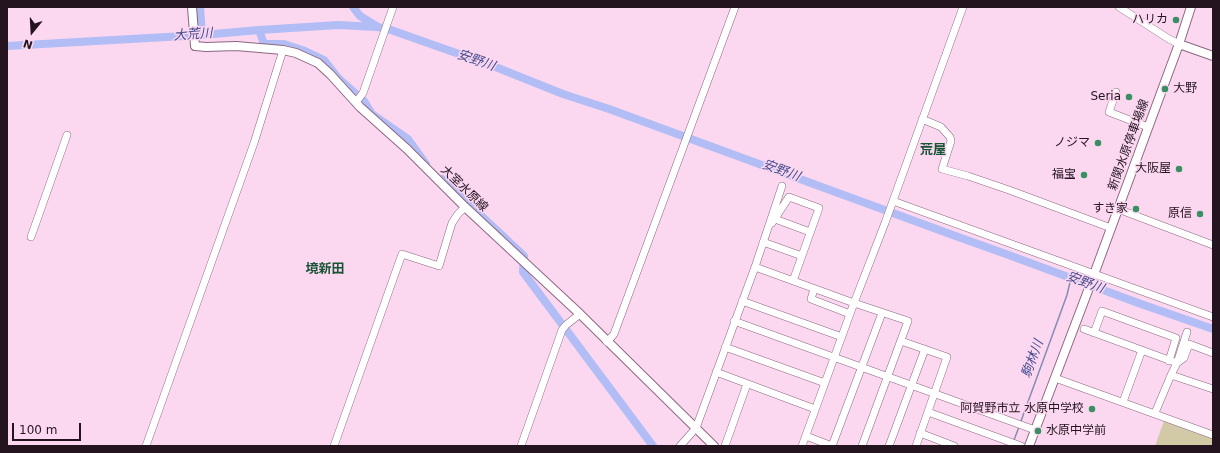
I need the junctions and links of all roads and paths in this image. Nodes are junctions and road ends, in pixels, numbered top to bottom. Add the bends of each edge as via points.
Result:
1 (192, 7) edge
2 (393, 7) edge
3 (735, 7) edge
4 (963, 7) edge
5 (1119, 7) edge
6 (1191, 7) edge
7 (1179, 44) junction
8 (284, 50) junction
9 (1213, 56) edge
10 (1116, 92) dead end
11 (358, 99) junction
12 (922, 119) junction
13 (1148, 127) junction
14 (67, 135) dead end
15 (782, 186) dead end
16 (892, 202) junction
17 (465, 207) junction
18 (1118, 209) junction
19 (775, 219) junction
20 (1111, 228) junction
21 (767, 231) junction
22 (810, 232) junction
23 (31, 237) dead end
24 (763, 242) junction
25 (1213, 245) edge
26 (802, 256) junction
27 (755, 267) junction
28 (1094, 275) junction
29 (793, 281) junction
30 (814, 289) junction
31 (742, 301) junction
32 (854, 303) junction
33 (882, 312) junction
34 (580, 314) junction
35 (850, 314) junction
36 (1213, 317) edge
37 (734, 321) junction
38 (1084, 329) dead end
39 (1187, 332) dead end
40 (1094, 333) junction
41 (842, 337) junction
42 (901, 340) junction
43 (608, 342) junction
44 (725, 347) junction
45 (925, 349) junction
46 (1142, 350) junction
47 (1213, 353) edge
48 (834, 357) junction
49 (1169, 361) junction
50 (1177, 364) junction
51 (861, 367) junction
52 (716, 372) junction
53 (1171, 375) junction
54 (887, 376) junction
55 (1056, 378) junction
56 (825, 383) junction
57 (747, 384) junction
58 (912, 385) junction
59 (1213, 390) edge
60 (934, 393) junction
61 (1122, 402) junction
62 (815, 409) junction
63 (928, 412) junction
64 (1155, 413) junction
65 (696, 428) junction
66 (1035, 430) junction
67 (920, 433) junction
68 (1213, 435) edge
69 (806, 436) junction
70 (146, 446) edge
71 (334, 446) edge
72 (521, 446) edge
73 (680, 446) edge
74 (714, 446) edge
75 (726, 446) edge
76 (802, 446) edge
77 (832, 446) edge
78 (862, 446) edge
79 (889, 446) edge
80 (916, 446) edge
81 (954, 446) edge
82 (1021, 446) edge
83 (1029, 446) edge

1 - 8 main road, 大室水原線 via 195,46
2 - 11 street
3 - 43 street via 614,334
4 - 12 street
5 - 7 street
6 - 7 main road, 新関水原停車場線
7 - 9 main road
7 - 13 main road, 新関水原停車場線
8 - 11 main road, 大室水原線 via 318,63
8 - 70 street via 254,143
10 - 13 street via 1109,112
11 - 17 main road, 大室水原線
12 - 16 street
12 - 20 street via 941,127 950,137 942,169 1009,190
13 - 18 main road, 新関水原停車場線
14 - 23 street
15 - 21 street
16 - 28 street
16 - 32 street
17 - 34 main road, 大室水原線
17 - 71 street via 452,223 438,266 402,254
18 - 20 main road, 新関水原停車場線
18 - 25 street
19 - 21 street
19 - 22 street
19 - 22 street via 790,197 804,202 819,208
20 - 28 main road, 新関水原停車場線
21 - 24 street
22 - 26 street
24 - 26 street
24 - 27 street
26 - 29 street
27 - 29 street
27 - 31 street
28 - 36 street
28 - 55 main road, 新関水原停車場線
29 - 30 street
30 - 32 street
30 - 35 street via 811,299
31 - 37 street
31 - 41 street
32 - 33 street
32 - 35 street
33 - 42 street via 908,321
33 - 51 street
34 - 43 main road, 大室水原線
34 - 72 street via 562,330
35 - 41 street
37 - 44 street
37 - 48 street
38 - 40 street
39 - 50 street
40 - 46 street
40 - 49 street via 1102,311 1110,313 1176,338
41 - 48 street
42 - 45 street
42 - 54 street
43 - 65 main road, 大室水原線
44 - 52 street
44 - 56 street
45 - 58 street
45 - 60 street via 947,357
46 - 49 street
46 - 61 street
47 - 50 street via 1190,344 1184,358
48 - 51 street
48 - 56 street
49 - 50 street
50 - 53 street
51 - 54 street
51 - 77 street
52 - 57 street
52 - 65 street
53 - 59 street
53 - 64 street
54 - 58 street
54 - 78 street
55 - 61 street
55 - 66 main road, 新関水原停車場線
56 - 62 street
57 - 62 street
57 - 75 street
58 - 60 street
58 - 79 street
60 - 63 street
60 - 66 street
61 - 64 street
62 - 69 street
63 - 67 street
63 - 82 street
64 - 68 street
65 - 73 street
65 - 74 main road, 大室水原線
66 - 83 main road, 新関水原停車場線
67 - 80 street
67 - 81 street
69 - 76 street
69 - 77 street

